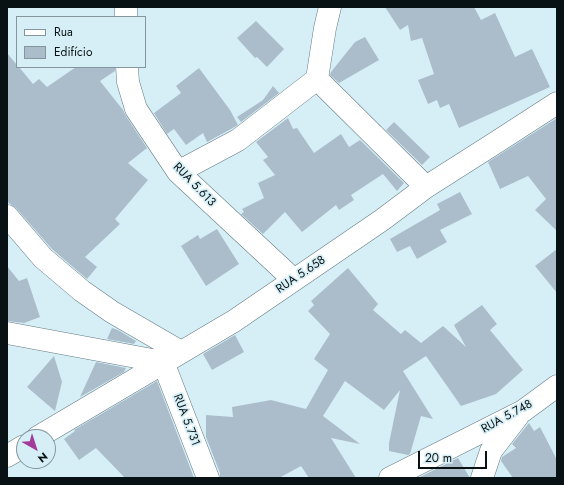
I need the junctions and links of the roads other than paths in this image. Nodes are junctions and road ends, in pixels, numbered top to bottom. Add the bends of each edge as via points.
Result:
1 (330, 7) edge
2 (127, 68) edge
3 (317, 79) junction
4 (557, 103) edge
5 (178, 172) junction
6 (426, 187) junction
7 (7, 216) edge
8 (294, 280) junction
9 (7, 333) edge
10 (172, 357) junction
11 (557, 386) edge
12 (523, 411) junction
13 (51, 429) edge
14 (16, 451) edge
15 (7, 456) edge
16 (208, 478) edge
17 (390, 478) edge
18 (482, 478) edge

1 - 3 street
2 - 5 street, RUA 5.613 via 128,82 136,109
3 - 5 street via 238,140
3 - 6 street
4 - 6 street, RUA 5.658
5 - 8 street, RUA 5.613
6 - 8 street, RUA 5.658
7 - 10 street via 43,258 82,291
8 - 10 street, RUA 5.658 via 234,321
9 - 10 street
10 - 13 street, RUA 5.658
10 - 16 street, RUA 5.731
11 - 12 street, RUA 5.748
12 - 17 street, RUA 5.748
12 - 18 street via 491,451
14 - 15 street

